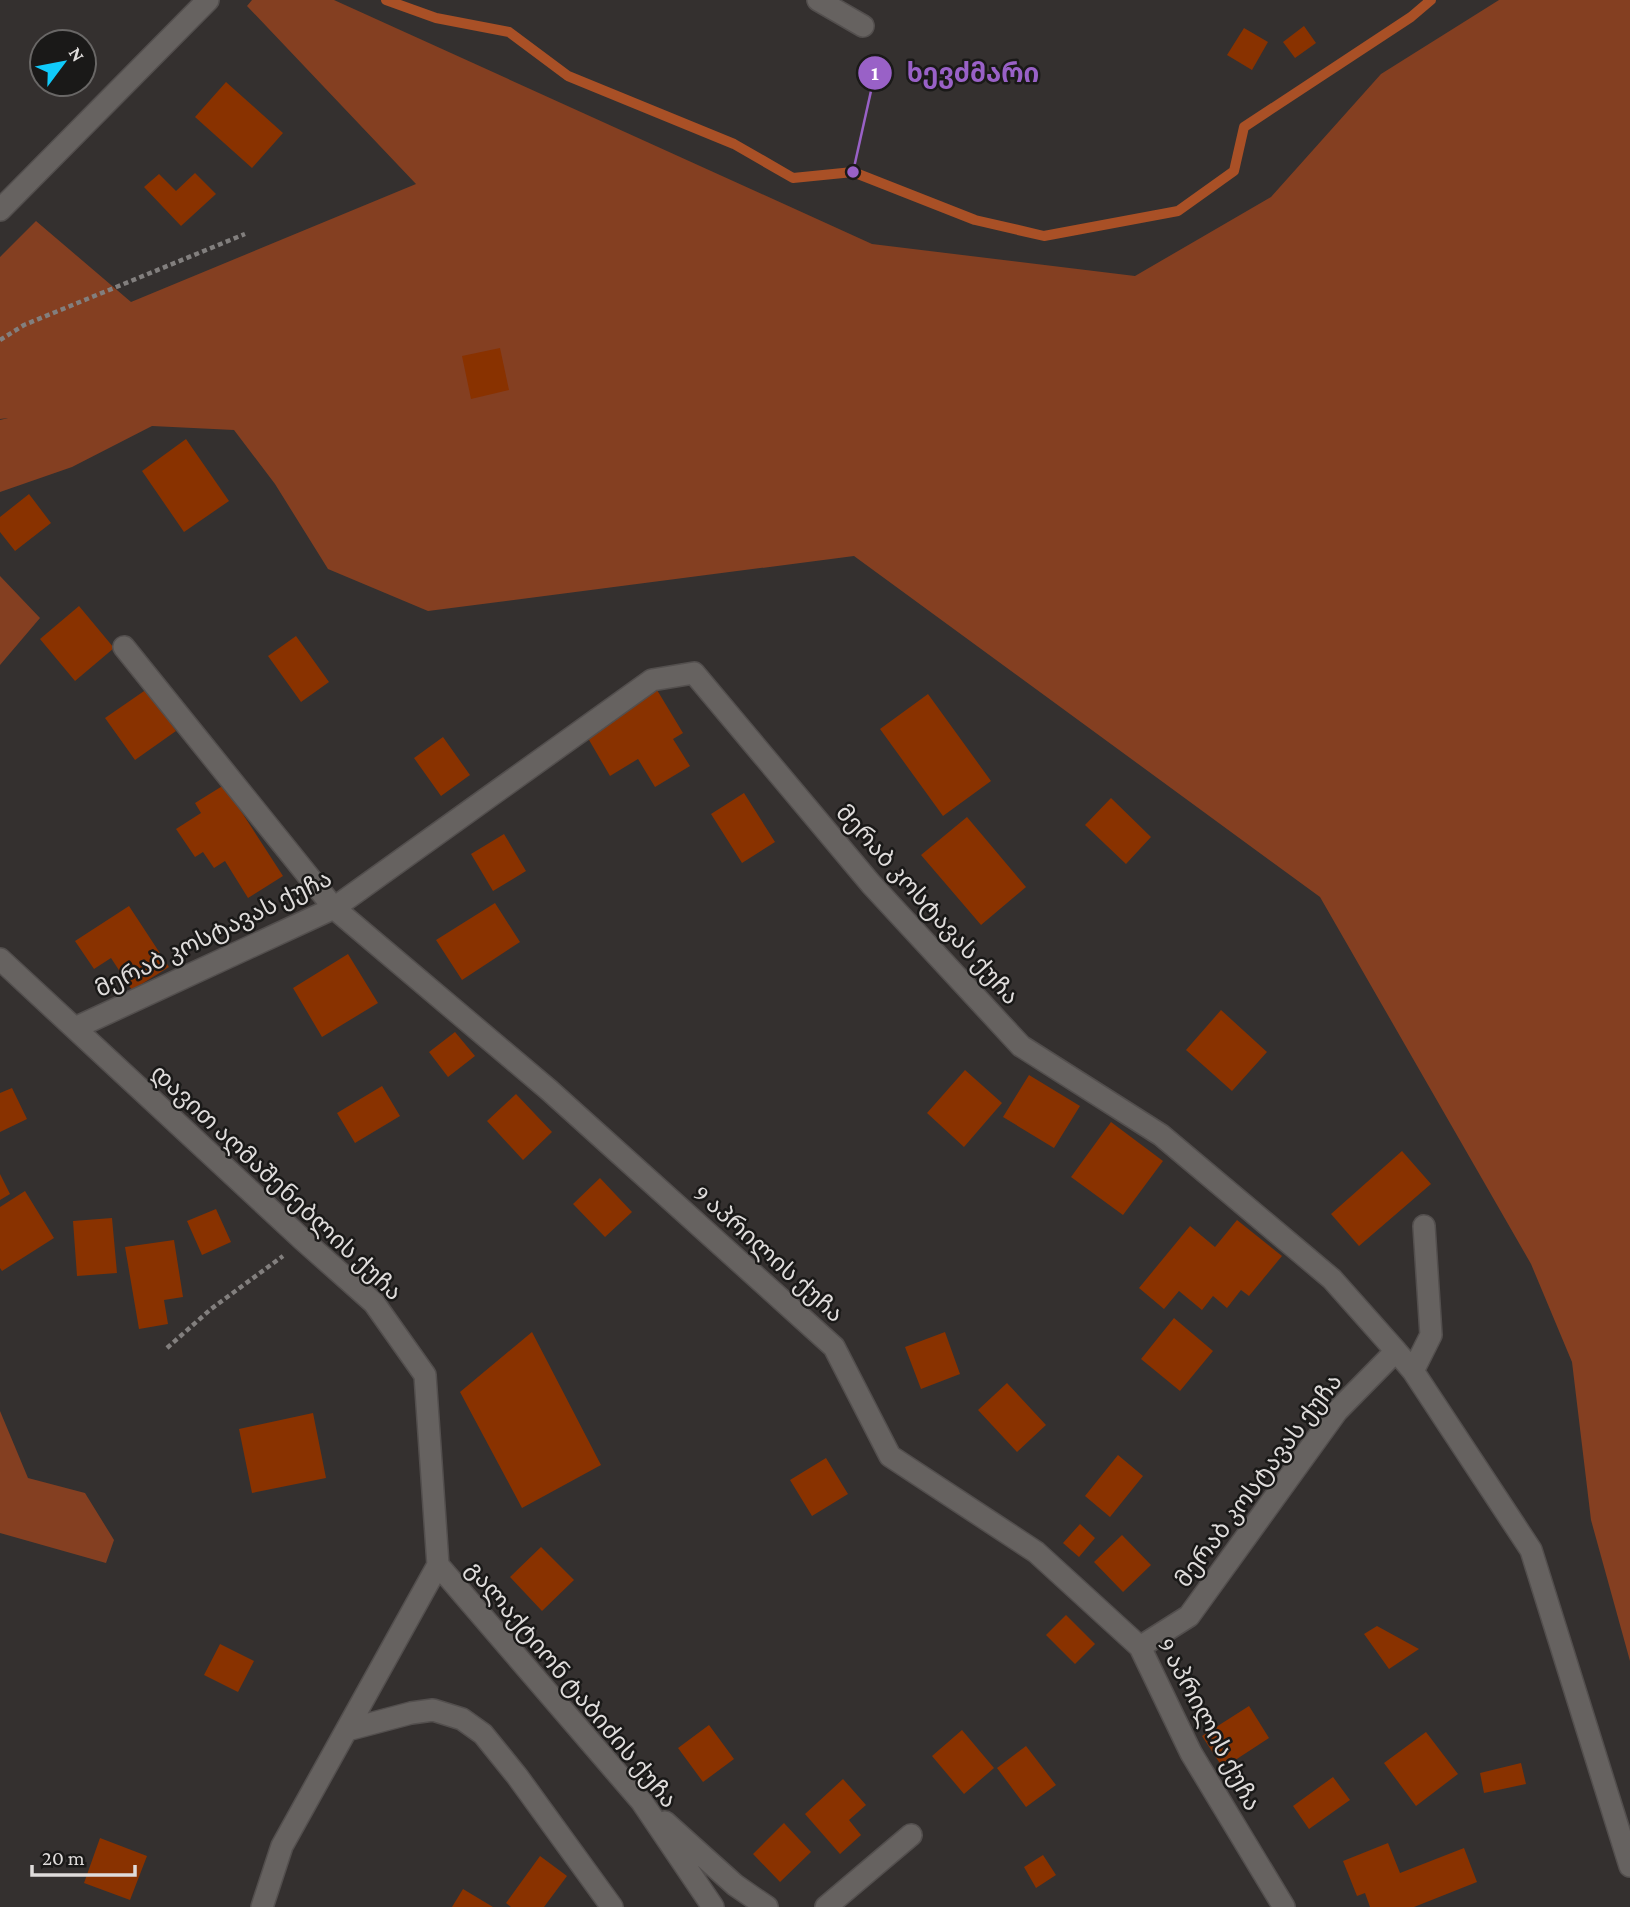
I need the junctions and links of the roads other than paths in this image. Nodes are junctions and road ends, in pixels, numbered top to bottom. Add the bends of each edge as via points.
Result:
1 (208, 0) edge
2 (818, 0) edge
3 (863, 26) dead end
4 (0, 210) edge
5 (124, 647) dead end
6 (334, 908) junction
7 (0, 959) edge
8 (75, 1028) junction
9 (1424, 1226) dead end
10 (1396, 1351) junction
11 (1413, 1371) junction
12 (438, 1565) junction
13 (1140, 1647) junction
14 (347, 1730) junction
15 (642, 1802) junction
16 (911, 1836) dead end
17 (1630, 1866) edge
18 (262, 1907) edge
19 (612, 1907) edge
20 (713, 1907) edge
21 (767, 1907) edge
22 (826, 1907) edge
23 (1284, 1907) edge

1 - 4 street
2 - 3 street
5 - 6 street, 9 აპრილის ქუჩა
6 - 8 street, მერაბ კოსტავას ქუჩა
6 - 10 street, მერაბ კოსტავას ქუჩა via 652,680 694,673 871,884 1021,1046 1161,1135 1332,1279
6 - 13 street, 9 აპრილის ქუჩა via 549,1090 834,1347 890,1456 1036,1552
7 - 8 street, დავით აღმაშენებლის ქუჩა
8 - 12 street, დავით აღმაშენებლის ქუჩა via 374,1303 425,1376
9 - 11 street via 1431,1335
10 - 11 street
10 - 13 street, მერაბ კოსტავას ქუჩა via 1337,1411 1189,1616
11 - 17 street via 1531,1550
12 - 14 street
12 - 15 street, გალაქტიონ ტაბიძის ქუჩა
13 - 23 street, 9 აპრილის ქუჩა via 1191,1753
14 - 18 street via 282,1846
14 - 19 street via 433,1710 462,1719 484,1734
15 - 20 street, გალაქტიონ ტაბიძის ქუჩა
15 - 21 street via 735,1885
16 - 22 street

